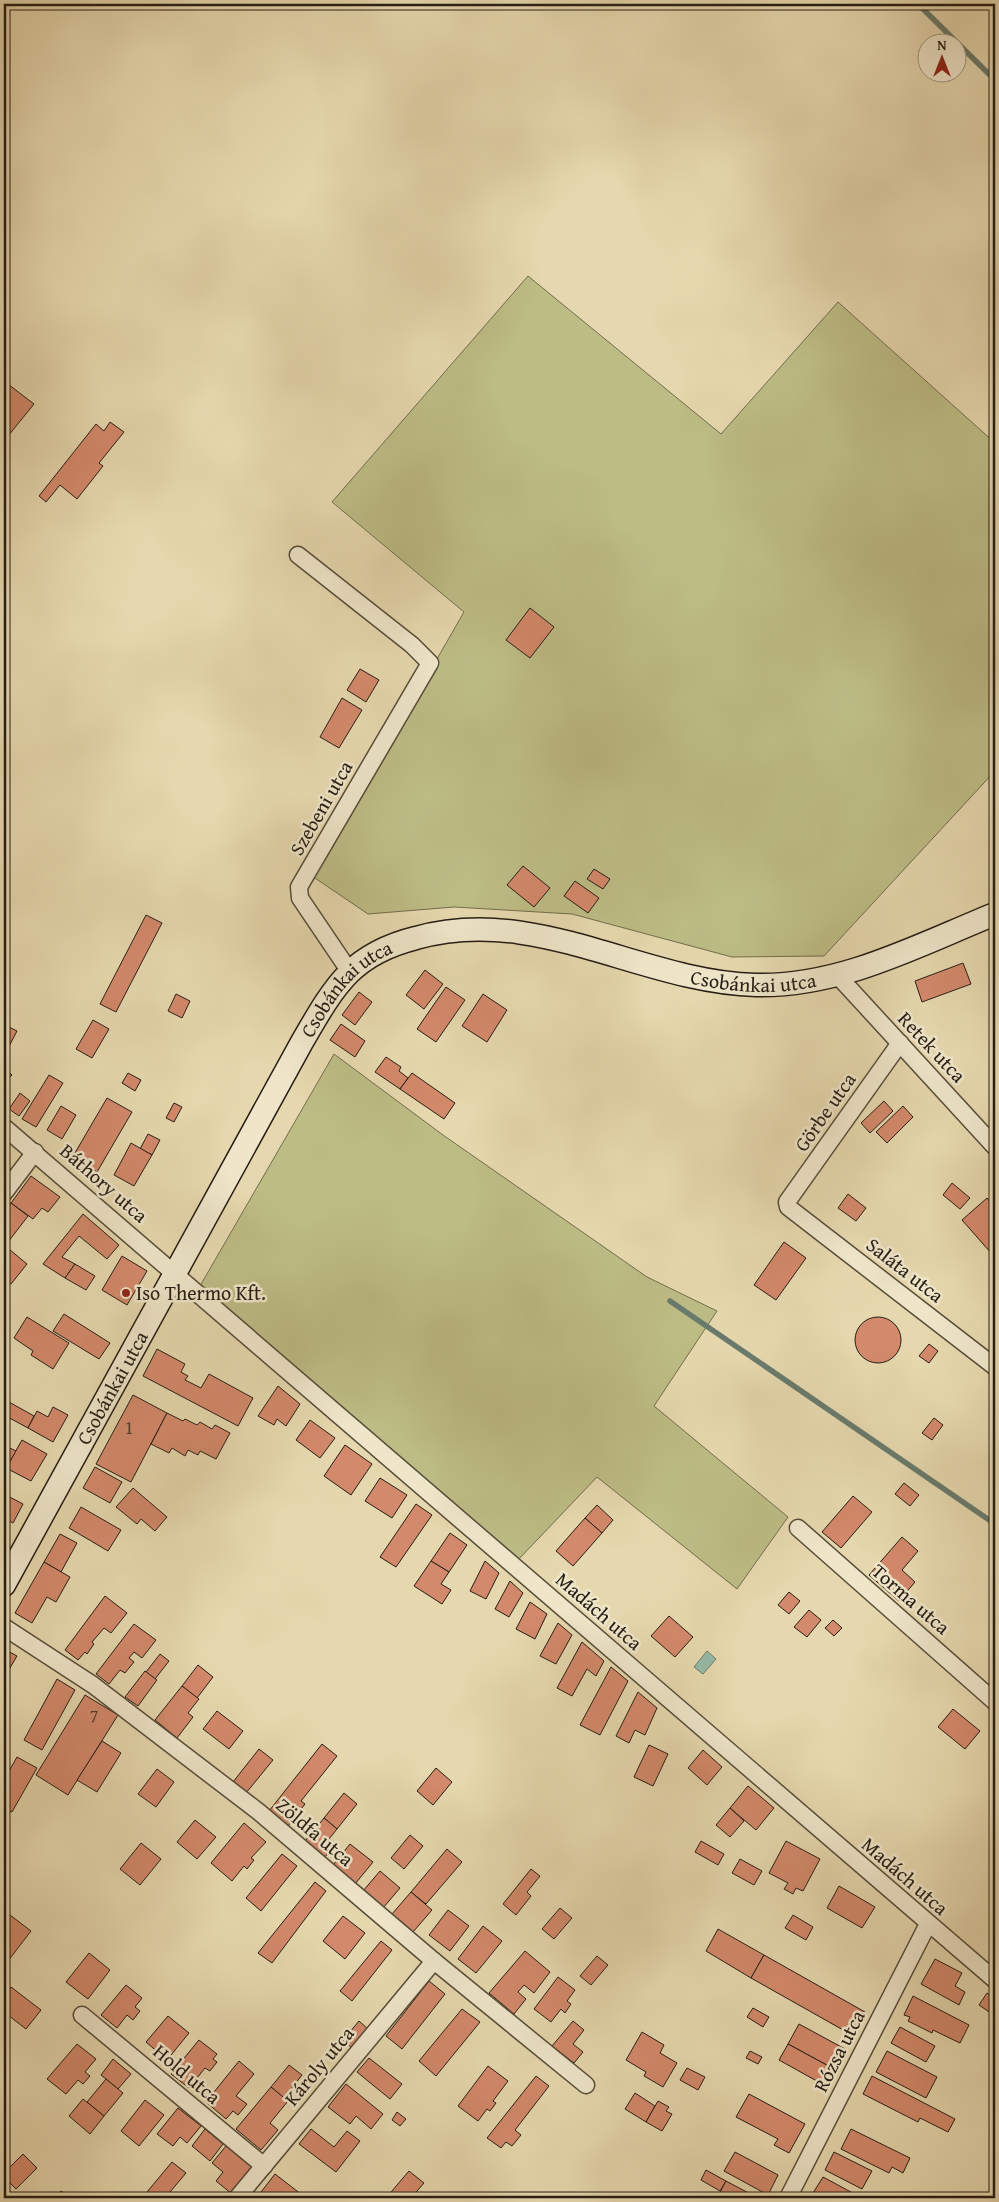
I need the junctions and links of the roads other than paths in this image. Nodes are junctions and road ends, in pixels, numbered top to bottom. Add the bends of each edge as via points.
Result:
1 (298, 555) dead end
2 (995, 914) edge
3 (350, 972) junction
4 (838, 976) junction
5 (900, 1043) junction
6 (4, 1127) edge
7 (995, 1147) edge
8 (35, 1152) junction
9 (4, 1194) edge
10 (788, 1207) joint
11 (175, 1273) junction
12 (995, 1366) edge
13 (798, 1528) dead end
14 (4, 1584) edge
15 (4, 1627) edge
16 (995, 1702) edge
17 (928, 1924) junction
18 (434, 1961) junction
19 (995, 1980) edge
20 (82, 2015) dead end
21 (586, 2085) dead end
22 (264, 2166) junction
23 (236, 2198) edge
24 (788, 2198) edge

1 - 3 street, Szebeni utca via 430,663 299,888 300,898
2 - 4 main road, Csobánkai utca via 917,948
3 - 4 main road, Csobánkai utca via 376,953 405,941 437,932 473,929 523,932 575,943 714,982 789,984
3 - 11 main road, Csobánkai utca via 323,1006 302,1042
4 - 5 street, Retek utca
5 - 7 street, Retek utca
5 - 10 street, Görbe utca via 787,1202
6 - 8 street, Báthory utca
8 - 9 street
8 - 11 street, Báthory utca
10 - 12 street, Saláta utca
11 - 14 main road, Csobánkai utca
11 - 17 street, Madách utca
13 - 16 street, Torma utca
15 - 18 street, Zöldfa utca via 93,1684 259,1812
17 - 19 street, Madách utca
17 - 24 street, Rózsa utca
18 - 21 street, Zöldfa utca
18 - 22 street, Károly utca
20 - 22 street, Hold utca
22 - 23 street, Károly utca

